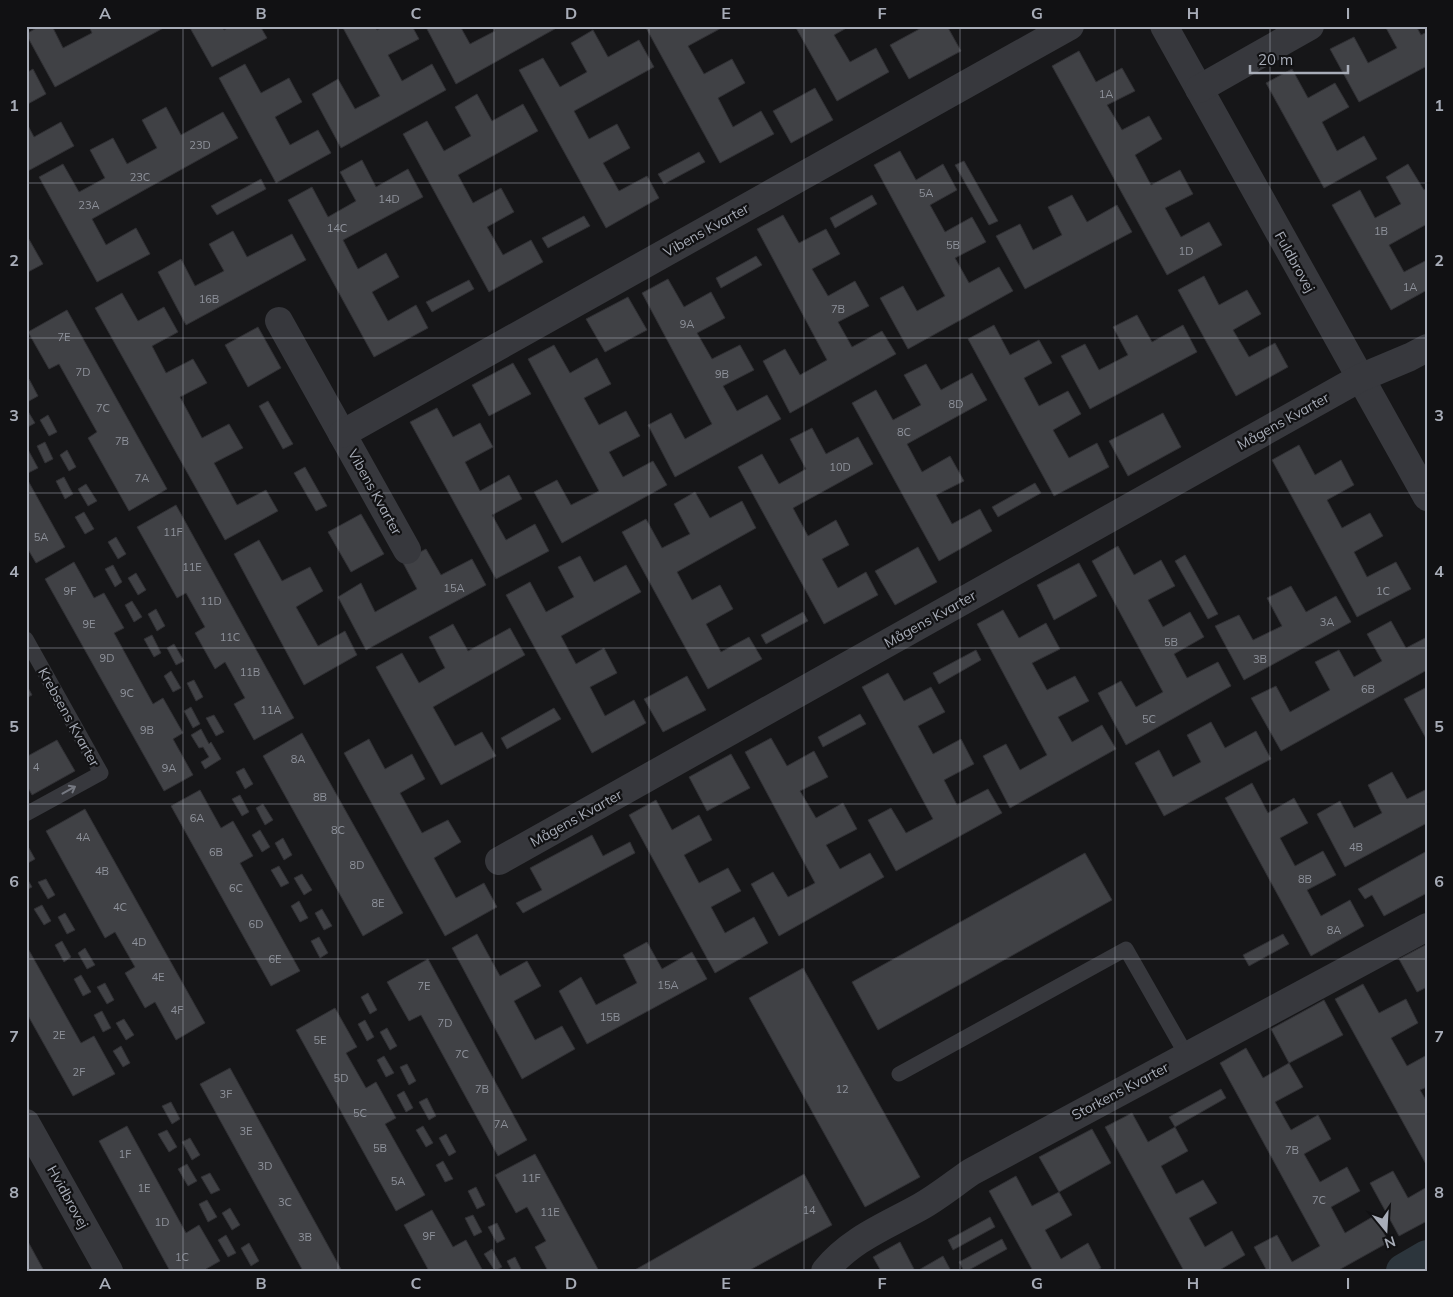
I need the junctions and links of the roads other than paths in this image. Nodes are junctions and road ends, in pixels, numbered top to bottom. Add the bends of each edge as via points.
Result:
1 (1070, 26) edge
2 (1164, 26) edge
3 (1310, 26) edge
4 (1199, 89) junction
5 (279, 321) dead end
6 (1427, 348) edge
7 (1360, 378) junction
8 (342, 434) junction
9 (1427, 497) edge
10 (407, 550) dead end
11 (26, 639) edge
12 (26, 814) edge
13 (499, 861) dead end
14 (1427, 927) edge
15 (1187, 1056) junction
16 (899, 1074) dead end
17 (26, 1123) edge
18 (109, 1271) edge
19 (825, 1271) edge

1 - 8 street, Vibens Kvarter
2 - 4 street, Fuldbrovej
3 - 4 street
4 - 7 street, Fuldbrovej
5 - 8 street, Vibens Kvarter
6 - 7 street, Mågens Kvarter
7 - 9 street, Fuldbrovej
7 - 13 street, Mågens Kvarter
8 - 10 street, Vibens Kvarter
12 -> 11 lane, Krebsens Kvarter via 101,773
14 - 15 street, Storkens Kvarter
15 - 16 lane via 1126,949
15 - 19 street, Storkens Kvarter via 971,1172 923,1206 855,1242
17 - 18 street, Hvidbrovej

